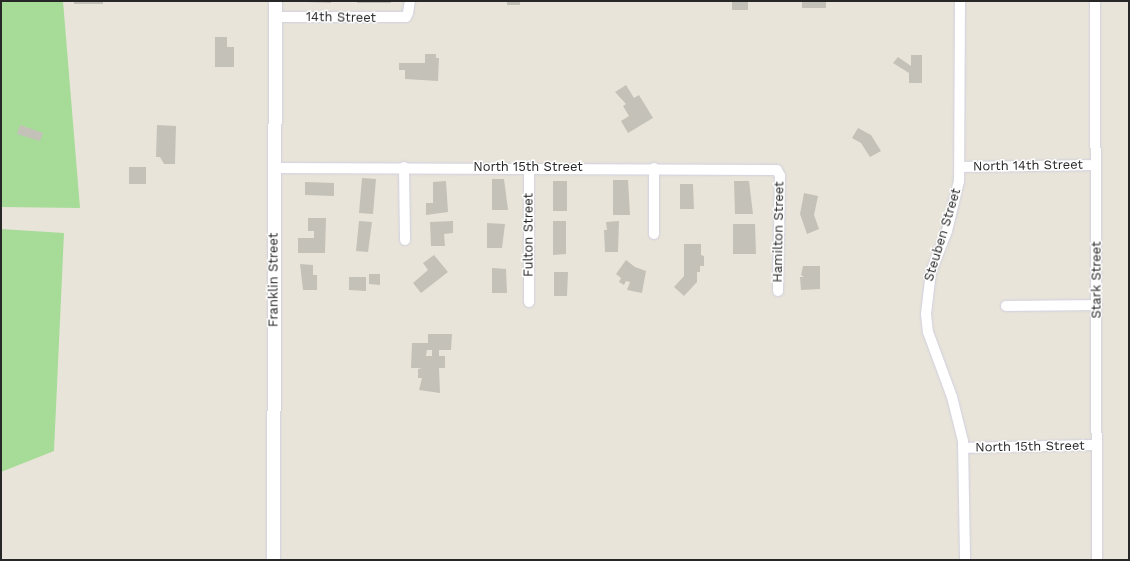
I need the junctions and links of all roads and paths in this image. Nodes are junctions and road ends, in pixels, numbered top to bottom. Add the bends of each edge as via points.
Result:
1 (275, 1) edge
2 (410, 1) edge
3 (960, 1) edge
4 (1095, 1) edge
5 (275, 17) junction
6 (1096, 165) junction
7 (404, 167) junction
8 (960, 167) junction
9 (275, 168) junction
10 (529, 168) junction
11 (654, 168) junction
12 (778, 173) joint
13 (654, 234) dead end
14 (405, 240) dead end
15 (778, 291) dead end
16 (529, 302) dead end
17 (1006, 306) dead end
18 (1097, 306) junction
19 (1097, 445) junction
20 (963, 448) junction
21 (273, 560) edge
22 (965, 560) edge
23 (1097, 560) edge

1 - 5 street, Franklin Street
2 - 5 street, 14th Street via 406,17
3 - 8 street, Steuben Street
4 - 6 street, Stark Street
5 - 9 street, Franklin Street
6 - 8 street, North 14th Street
6 - 18 street, Stark Street
7 - 9 street, North 15th Street
7 - 10 street, North 15th Street
7 - 14 street
8 - 20 street, Steuben Street via 952,215 928,285 926,314 934,352 952,397
9 - 21 street, Franklin Street
10 - 11 street, North 15th Street
10 - 16 street, Fulton Street
11 - 12 street, North 15th Street via 770,169 777,170
11 - 13 street
12 - 15 street, Hamilton Street
17 - 18 street
18 - 19 street, Stark Street
19 - 20 street, North 15th Street
19 - 23 street, Stark Street
20 - 22 street, Steuben Street

